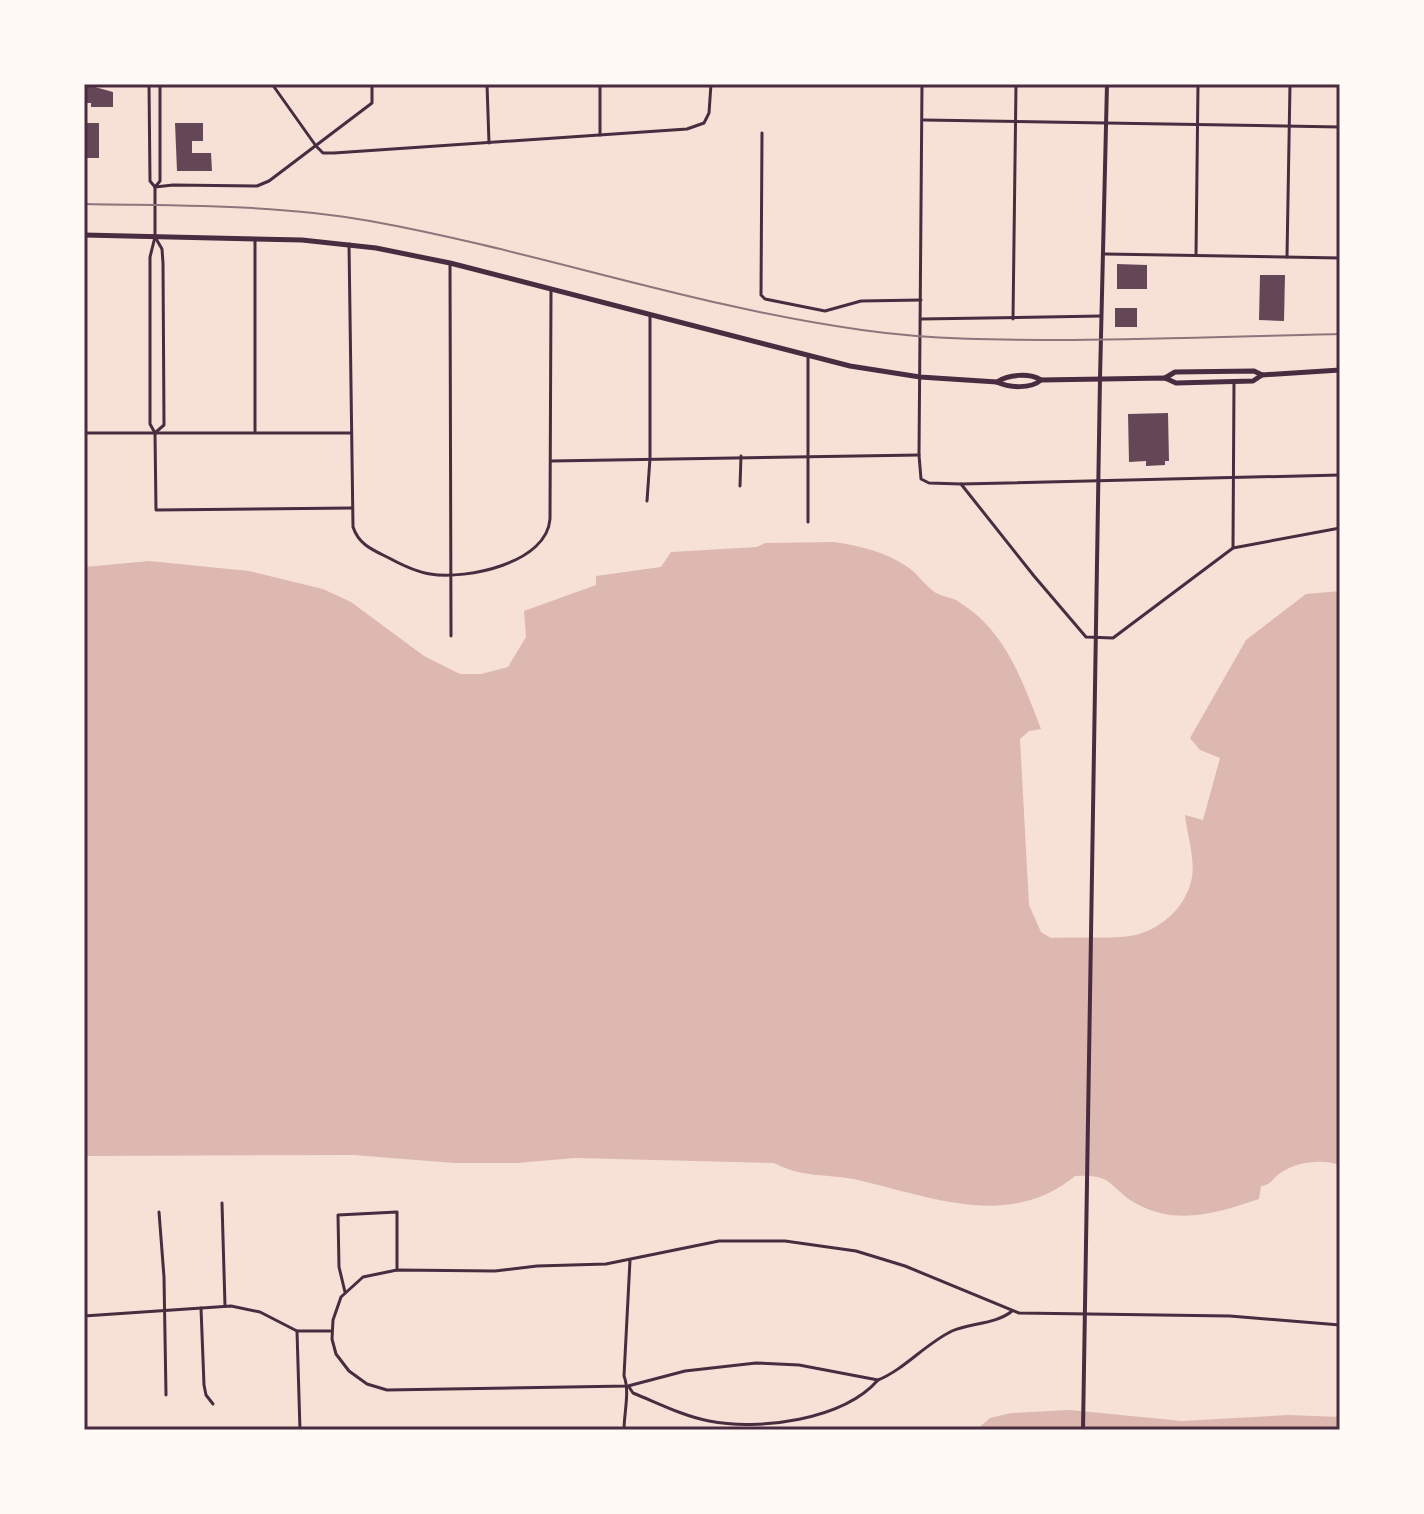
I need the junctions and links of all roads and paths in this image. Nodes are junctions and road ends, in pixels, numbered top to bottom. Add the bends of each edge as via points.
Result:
1 (149, 84) edge
2 (160, 84) edge
3 (272, 84) edge
4 (372, 84) edge
5 (487, 84) edge
6 (600, 84) edge
7 (711, 84) edge
8 (922, 84) edge
9 (1016, 84) edge
10 (1107, 84) edge
11 (1198, 84) edge
12 (1290, 84) edge
13 (922, 120) junction
14 (1015, 122) junction
15 (1107, 124) junction
16 (1198, 125) junction
17 (1289, 126) junction
18 (1340, 127) edge
19 (762, 133) dead end
20 (600, 135) junction
21 (489, 143) junction
22 (316, 146) junction
23 (155, 187) junction
24 (84, 235) edge
25 (155, 237) junction
26 (255, 239) junction
27 (349, 244) junction
28 (1105, 254) junction
29 (1196, 255) junction
30 (1287, 257) junction
31 (1340, 258) edge
32 (450, 263) junction
33 (551, 290) junction
34 (921, 300) junction
35 (650, 316) junction
36 (1101, 316) junction
37 (921, 319) junction
38 (1013, 319) junction
39 (808, 356) junction
40 (1340, 370) edge
41 (1262, 375) junction
42 (920, 377) junction
43 (1100, 378) junction
44 (1165, 378) junction
45 (1234, 382) junction
46 (255, 432) junction
47 (84, 433) edge
48 (155, 433) junction
49 (350, 433) junction
50 (808, 455) junction
51 (919, 455) junction
52 (741, 456) junction
53 (650, 458) junction
54 (551, 461) junction
55 (1340, 475) edge
56 (1233, 478) junction
57 (1099, 480) junction
58 (961, 484) junction
59 (740, 486) dead end
60 (647, 501) dead end
61 (352, 508) junction
62 (808, 522) dead end
63 (1340, 528) edge
64 (1233, 548) junction
65 (450, 575) junction
66 (451, 636) dead end
67 (1096, 639) junction
68 (222, 1203) dead end
69 (159, 1212) dead end
70 (630, 1260) junction
71 (397, 1270) junction
72 (345, 1292) junction
73 (225, 1306) junction
74 (201, 1308) junction
75 (164, 1310) junction
76 (1012, 1311) junction
77 (1086, 1315) junction
78 (84, 1316) edge
79 (1340, 1325) edge
80 (297, 1331) junction
81 (331, 1331) junction
82 (878, 1380) junction
83 (628, 1386) junction
84 (166, 1395) dead end
85 (213, 1404) dead end
86 (300, 1430) edge
87 (624, 1430) edge
88 (1083, 1430) edge

1 - 23 street via 150,181
2 - 23 street via 160,181
3 - 22 street
4 - 22 street via 372,103
5 - 21 street
6 - 20 street
7 - 20 street via 704,123 687,129
8 - 13 street
9 - 14 street
10 - 15 main road
11 - 16 street
12 - 17 street
13 - 14 street
13 - 34 street
14 - 15 street
14 - 38 street
15 - 16 street
15 - 28 main road
16 - 17 street
16 - 29 street
17 - 18 street
17 - 30 street
19 - 34 street via 761,295 825,311 861,301
20 - 21 street
21 - 22 street via 334,153
22 - 23 street via 257,186
23 - 25 street
24 - 25 main road
25 - 26 main road
25 - 48 street via 150,257 150,424
25 - 48 street via 162,249 164,425
26 - 27 main road
26 - 46 street
27 - 32 main road
27 - 49 street
28 - 29 street
28 - 36 main road
29 - 30 street
30 - 31 street
32 - 33 main road
32 - 65 street
33 - 35 main road
33 - 54 street
34 - 37 street
35 - 39 main road
35 - 53 street
36 - 38 street
36 - 43 main road
37 - 38 street
37 - 42 street
39 - 42 main road
39 - 50 street
40 - 41 main road
41 - 44 main road via 1175,372
41 - 45 main road
42 - 43 main road via 997,382 1004,376
42 - 51 street
43 - 44 main road
43 - 57 main road
44 - 45 main road via 1176,383
45 - 56 street
46 - 48 street
46 - 49 street
47 - 48 street
48 - 61 street via 156,510
49 - 61 street
50 - 51 street
50 - 52 street
50 - 62 street
51 - 58 street via 921,479
52 - 53 street
52 - 59 street
53 - 54 street
53 - 60 street
54 - 65 street via 548,535 502,566
55 - 56 street
56 - 57 street
56 - 64 street
57 - 58 street
57 - 67 main road
58 - 67 street via 1086,637
61 - 65 street via 357,539 370,549 412,569
63 - 64 street
64 - 67 street via 1113,638
65 - 66 street
67 - 77 main road
68 - 73 street
69 - 75 street
70 - 71 street via 495,1271
70 - 76 street via 719,1241 799,1242 880,1257
70 - 83 street via 624,1376
71 - 72 street via 363,1277
71 - 72 street via 397,1212 338,1215
72 - 81 street
73 - 74 street
73 - 80 street via 251,1309
74 - 75 street
74 - 85 street via 204,1385
75 - 78 street
75 - 84 street
76 - 77 street
76 - 82 street via 949,1333
77 - 79 street via 1230,1316
77 - 88 main road
80 - 81 street
80 - 86 street
81 - 83 street via 336,1354 349,1371 387,1390
82 - 83 street via 756,1363 685,1371
82 - 83 street via 859,1396 820,1413 759,1424 690,1416 633,1393
83 - 87 street

